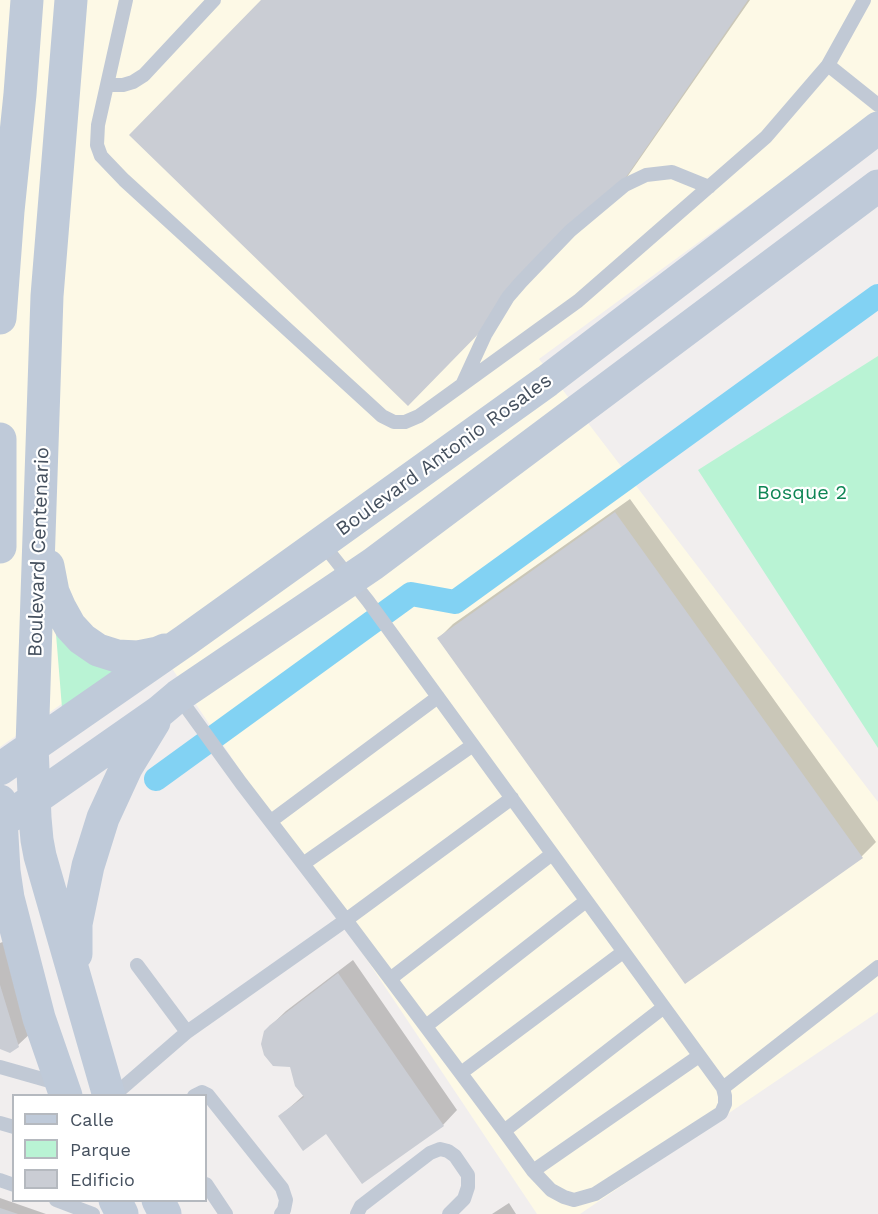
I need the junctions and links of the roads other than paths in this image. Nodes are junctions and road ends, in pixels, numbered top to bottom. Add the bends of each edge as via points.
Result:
1 (27, 0) edge
2 (70, 0) edge
3 (126, 0) edge
4 (214, 0) edge
5 (864, 0) edge
6 (828, 65) junction
7 (108, 84) junction
8 (878, 105) edge
9 (878, 128) edge
10 (878, 186) edge
11 (709, 187) junction
12 (4, 210) edge
13 (0, 318) edge
14 (462, 385) junction
15 (0, 439) edge
16 (1, 496) edge
17 (41, 496) junction
18 (322, 542) junction
19 (0, 547) edge
20 (359, 590) junction
21 (186, 640) junction
22 (438, 697) junction
23 (177, 709) junction
24 (472, 745) junction
25 (32, 746) junction
26 (0, 769) edge
27 (35, 798) junction
28 (512, 798) junction
29 (0, 815) edge
30 (271, 821) junction
31 (552, 854) junction
32 (303, 864) junction
33 (586, 901) junction
34 (346, 920) junction
35 (11, 944) edge
36 (623, 952) junction
37 (137, 965) dead end
38 (878, 967) edge
39 (390, 979) junction
40 (76, 983) junction
41 (664, 1007) junction
42 (426, 1026) junction
43 (187, 1032) junction
44 (699, 1056) junction
45 (0, 1067) edge
46 (461, 1073) junction
47 (723, 1088) junction
48 (64, 1090) edge
49 (111, 1094) edge
50 (112, 1094) edge
51 (207, 1094) edge
52 (504, 1131) junction
53 (532, 1171) junction
54 (207, 1186) edge
55 (63, 1202) edge
56 (93, 1214) edge
57 (226, 1214) edge
58 (281, 1214) edge
59 (357, 1214) edge
60 (449, 1214) edge

1 - 12 main road via 20,94
2 - 17 main road, Boulevard Centenario via 47,296
3 - 7 lane
4 - 7 lane via 144,75 123,86
5 - 6 lane
6 - 8 lane
6 - 11 lane via 766,137
7 - 14 lane via 98,125 101,156 382,416 405,422
9 - 18 main road, Boulevard Antonio Rosales via 547,381
10 - 20 main road
11 - 14 lane via 579,301
11 - 14 lane via 672,172 646,175 625,185 570,231 508,297
12 - 13 main road
15 - 16 main road, Boulevard Centenario
16 - 19 main road, Boulevard Centenario
17 - 21 main road via 53,592 70,626 82,639 98,650 138,657
17 - 25 main road, Boulevard Centenario
18 - 20 lane
18 - 21 main road, Boulevard Antonio Rosales
20 - 22 lane
20 - 23 main road
21 - 25 main road, Boulevard Antonio Rosales
22 - 24 lane
22 - 30 lane
23 - 27 main road
23 - 30 lane
23 - 40 main road via 126,768 103,818 76,924
24 - 28 lane
24 - 32 lane
25 - 26 main road, Boulevard Antonio Rosales
25 - 27 main road, Boulevard Centenario
27 - 29 main road
27 - 40 main road, Boulevard Centenario via 40,856
28 - 31 lane
28 - 34 lane
29 - 35 main road
30 - 32 lane
31 - 33 lane
31 - 39 lane
32 - 34 lane
33 - 36 lane
33 - 42 lane
34 - 39 lane
34 - 43 lane
35 - 48 main road
36 - 41 lane
36 - 46 lane
37 - 43 lane
38 - 47 lane
39 - 42 lane
40 - 49 main road, Boulevard Centenario
41 - 44 lane
41 - 52 lane
42 - 46 lane
43 - 50 lane
44 - 47 lane
44 - 53 lane
45 - 48 lane
46 - 52 lane
47 - 53 lane via 725,1104 721,1113 595,1194 574,1200 564,1197
51 - 58 lane via 282,1188 286,1200
52 - 53 lane
54 - 57 lane
55 - 56 lane
59 - 60 lane via 361,1206 440,1149 455,1156 468,1175 464,1198

